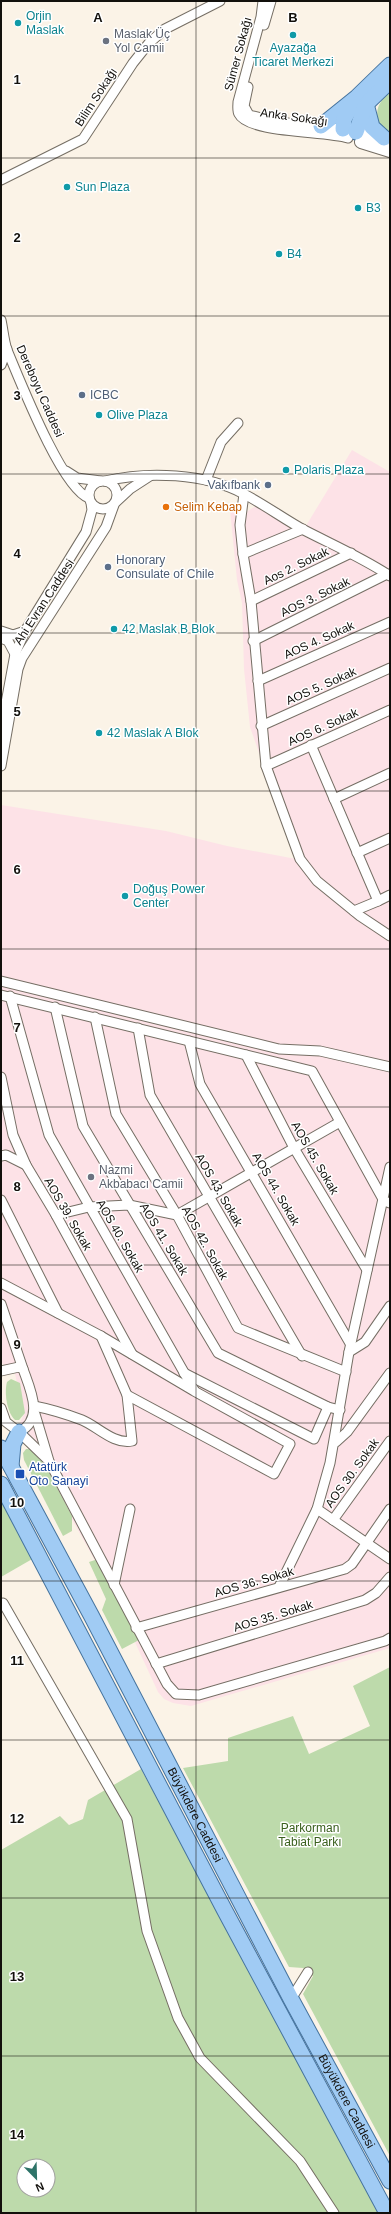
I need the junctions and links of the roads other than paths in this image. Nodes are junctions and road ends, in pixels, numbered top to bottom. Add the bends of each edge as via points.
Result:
1 (208, 1) edge
2 (220, 1) edge
3 (263, 1) edge
4 (271, 1) edge
5 (390, 65) edge
6 (390, 81) edge
7 (362, 101) junction
8 (242, 112) junction
9 (322, 126) junction
10 (349, 133) junction
11 (388, 143) edge
12 (1, 175) edge
13 (1, 180) edge
14 (1, 320) edge
15 (7, 349) junction
16 (1, 365) edge
17 (238, 423) dead end
18 (63, 469) junction
19 (150, 476) junction
20 (206, 480) junction
21 (103, 481) junction
22 (244, 494) junction
23 (90, 500) junction
24 (114, 504) junction
25 (303, 529) junction
26 (351, 553) junction
27 (243, 554) junction
28 (389, 575) edge
29 (251, 602) junction
30 (390, 622) edge
31 (1, 631) edge
32 (25, 631) junction
33 (1, 638) edge
34 (253, 641) junction
35 (15, 654) junction
36 (390, 668) edge
37 (258, 681) junction
38 (390, 710) edge
39 (261, 726) junction
40 (1, 730) edge
41 (311, 744) junction
42 (1, 766) edge
43 (266, 766) junction
44 (390, 773) edge
45 (334, 799) junction
46 (390, 838) edge
47 (357, 853) junction
48 (390, 896) edge
49 (378, 901) junction
50 (354, 911) junction
51 (390, 936) edge
52 (1, 981) edge
53 (6, 995) edge
54 (55, 1007) junction
55 (95, 1017) junction
56 (138, 1028) junction
57 (189, 1041) junction
58 (246, 1055) junction
59 (390, 1067) edge
60 (1, 1077) edge
61 (340, 1122) junction
62 (13, 1136) junction
63 (294, 1148) junction
64 (4, 1156) edge
65 (26, 1165) junction
66 (390, 1167) edge
67 (252, 1172) junction
68 (209, 1197) junction
69 (1, 1200) edge
70 (387, 1202) edge
71 (129, 1205) junction
72 (89, 1207) junction
73 (56, 1215) junction
74 (177, 1215) junction
75 (367, 1270) junction
76 (1, 1283) edge
77 (1, 1304) edge
78 (390, 1306) edge
79 (58, 1313) junction
80 (101, 1336) junction
81 (350, 1348) junction
82 (133, 1355) junction
83 (302, 1356) junction
84 (23, 1369) junction
85 (1, 1371) edge
86 (346, 1372) junction
87 (184, 1373) junction
88 (390, 1373) edge
89 (194, 1391) junction
90 (127, 1395) junction
91 (328, 1407) junction
92 (1, 1408) edge
93 (34, 1410) junction
94 (340, 1410) junction
95 (20, 1432) junction
96 (390, 1441) edge
97 (336, 1442) junction
98 (1, 1448) edge
99 (49, 1461) junction
100 (11, 1466) junction
101 (1, 1484) edge
102 (130, 1509) dead end
103 (317, 1509) junction
104 (390, 1509) edge
105 (333, 1520) junction
106 (366, 1543) junction
107 (390, 1559) edge
108 (390, 1577) edge
109 (114, 1585) junction
110 (279, 1587) junction
111 (3, 1603) dead end
112 (136, 1628) junction
113 (390, 1638) edge
114 (96, 1664) junction
115 (156, 1664) junction
116 (146, 1722) junction
117 (308, 1972) dead end
118 (291, 1999) junction
119 (390, 2181) edge
120 (334, 2213) edge
121 (386, 2213) edge

1 - 12 street, Bilim Sokağı via 158,27 146,38 129,59 77,138
2 - 13 street, Bilim Sokağı via 165,29 149,43 83,138
3 - 8 street, Sümer Sokağı via 238,102
4 - 8 street, Sümer Sokağı
5 - 7 main road
6 - 7 main road
7 - 9 main road
7 - 10 main road
7 - 11 main road via 372,127
8 - 9 street, Anka Sokağı via 261,119
8 - 10 street, Anka Sokağı via 245,120 256,125 338,135
9 - 10 street, Anka Sokağı
10 - 11 street
14 - 15 street, Dereboyu Caddesi
15 - 16 street
15 - 18 street, Dereboyu Caddesi via 33,413
17 - 20 street via 221,442
18 - 21 street via 77,478
18 - 23 street, Dereboyu Caddesi via 76,487
19 - 20 street
19 - 21 street
19 - 24 street, Ahi Evran Caddesi via 130,489
20 - 22 street via 216,481
21 - 23 street via 93,486
21 - 24 street via 114,485 116,489 117,499
22 - 25 street
22 - 27 street via 240,525
23 - 24 street via 102,510
23 - 32 street, Ahi Evran Caddesi via 92,510 86,532
24 - 42 street, Ahi Evran Caddesi via 106,527 22,658
25 - 26 street
25 - 27 street
26 - 28 street
26 - 29 street, Aos 2. Sokak
27 - 29 street
28 - 34 street, AOS 3. Sokak
29 - 34 street
30 - 37 street, AOS 4. Sokak
31 - 32 street via 13,635
32 - 35 street, Ahi Evran Caddesi
33 - 35 street via 8,641
34 - 37 street
35 - 40 street, Ahi Evran Caddesi
36 - 39 street, AOS 5. Sokak
37 - 39 street
38 - 41 street, AOS 6. Sokak
39 - 43 street
41 - 43 street, AOS 6. Sokak
41 - 45 street
43 - 50 street via 300,859 317,881
44 - 45 street
45 - 47 street
46 - 47 street
47 - 49 street
48 - 49 street
49 - 50 street
50 - 51 street
52 - 59 street via 279,1049 320,1051
53 - 54 street
53 - 72 street, AOS 40. Sokak via 49,1135
54 - 55 street
54 - 71 street, AOS 41. Sokak via 83,1126
55 - 56 street
55 - 74 street, AOS 42. Sokak via 116,1114
56 - 57 street
56 - 68 street, AOS 43. Sokak via 150,1095
57 - 58 street
57 - 67 street, AOS 44. Sokak via 200,1084
58 - 61 street via 312,1071
58 - 63 street, AOS 45. Sokak
60 - 62 street, AOS 39. Sokak
61 - 63 street
61 - 70 street
62 - 64 street
62 - 65 street, AOS 39. Sokak
63 - 67 street
63 - 75 street, AOS 45. Sokak
64 - 65 street
65 - 73 street, AOS 39. Sokak
66 - 70 street
67 - 68 street
67 - 81 street, AOS 44. Sokak
68 - 74 street
68 - 83 street, AOS 43. Sokak
69 - 79 street
70 - 75 street
71 - 72 street
71 - 74 street
71 - 91 street, AOS 41. Sokak via 218,1353
72 - 73 street
72 - 87 street, AOS 40. Sokak
73 - 82 street, AOS 39. Sokak
74 - 83 street, AOS 42. Sokak via 238,1328
75 - 81 street
76 - 79 street
77 - 84 street
78 - 81 street via 365,1342
79 - 80 street
80 - 82 street
80 - 90 street
81 - 86 street
82 - 89 street
83 - 86 street, AOS 42. Sokak
84 - 85 street via 14,1367
84 - 93 street
86 - 94 street
87 - 89 street, AOS 40. Sokak
87 - 91 street via 314,1439
88 - 97 street via 347,1432
89 - 90 street via 290,1444 274,1474
90 - 93 street via 132,1441 126,1442 55,1410
91 - 94 street, AOS 41. Sokak
92 - 95 street via 6,1422
93 - 95 street via 29,1424
93 - 99 street
94 - 97 street
95 - 99 street
95 - 100 main road via 13,1444
96 - 105 street, AOS 30. Sokak
97 - 103 street
98 - 100 main road, Büyükdere Caddesi
99 - 109 street
100 - 116 main road, Büyükdere Caddesi
101 - 114 main road, Büyükdere Caddesi
102 - 109 street
103 - 105 street
103 - 110 street
104 - 106 street, AOS 36. Sokak
105 - 106 street
106 - 107 street
106 - 110 street, AOS 36. Sokak via 352,1564 345,1569
108 - 115 street, AOS 35. Sokak via 366,1600
109 - 112 street
110 - 112 street, AOS 36. Sokak
111 - 120 street via 127,1819 147,1931 178,2018 200,2058 300,2161
112 - 115 street
113 - 115 street via 200,1695 176,1694
114 - 116 main road via 114,1685 134,1719
114 - 121 main road, Büyükdere Caddesi
116 - 118 main road, Büyükdere Caddesi
117 - 118 street
118 - 119 main road, Büyükdere Caddesi

